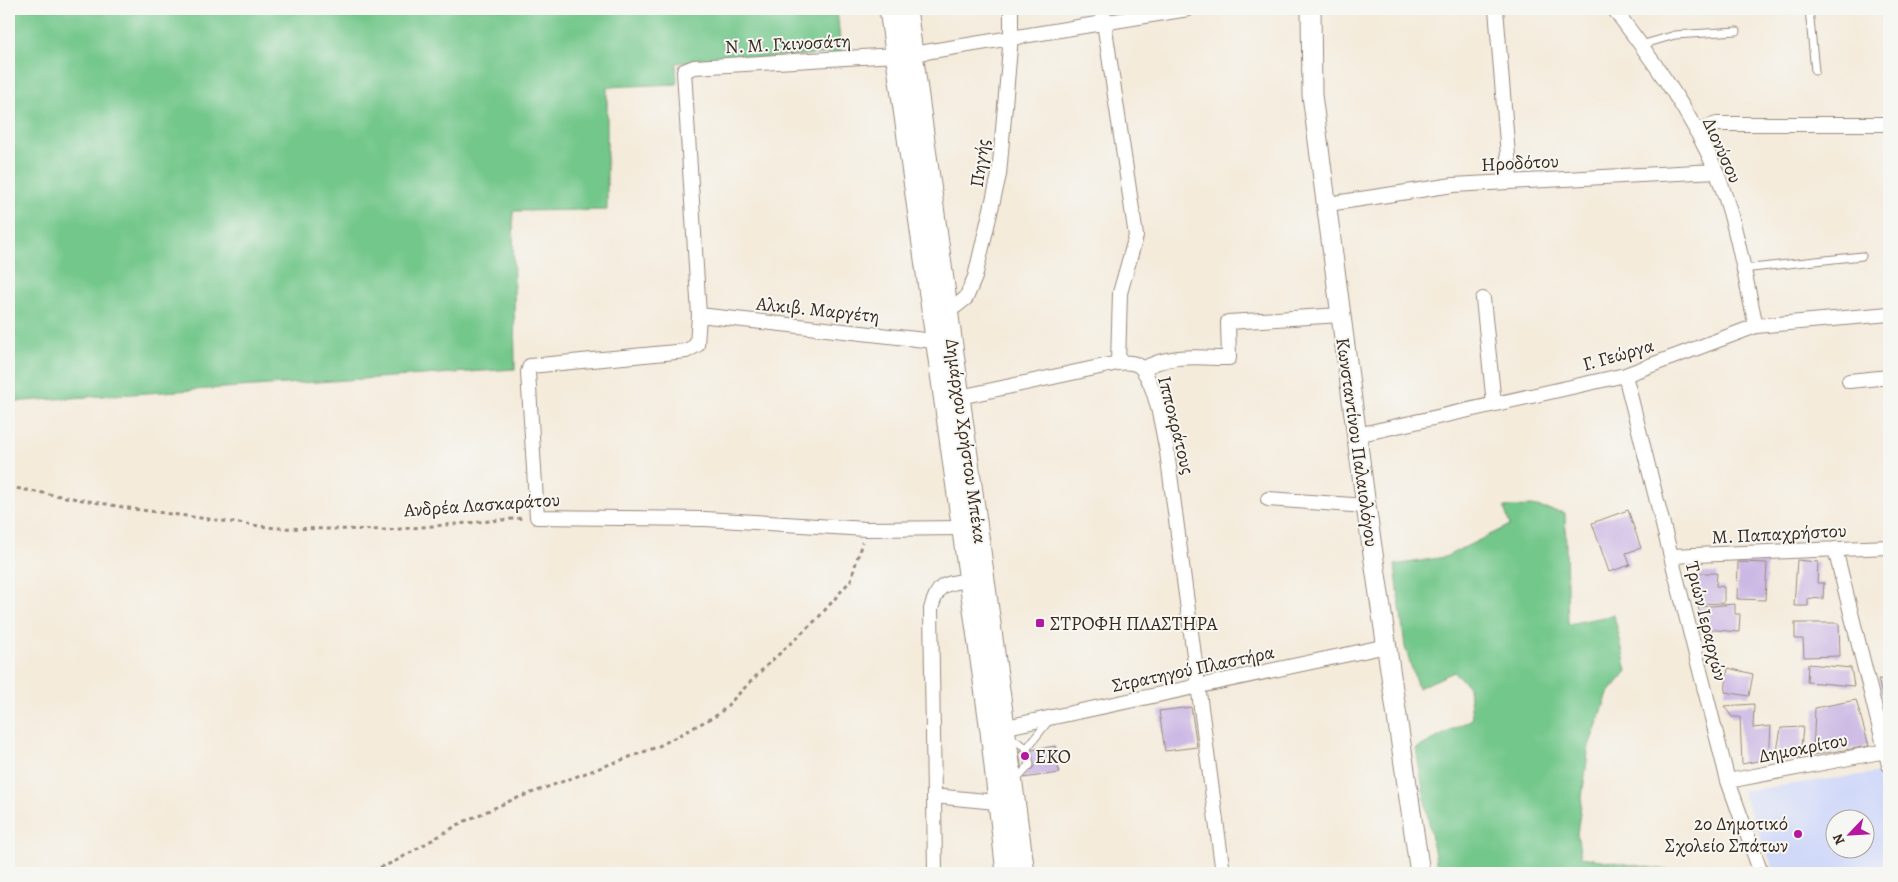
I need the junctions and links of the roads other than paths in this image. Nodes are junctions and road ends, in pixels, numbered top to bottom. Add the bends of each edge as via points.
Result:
1 (889, 9) edge
2 (907, 9) edge
3 (1011, 9) edge
4 (1188, 9) edge
5 (1311, 9) edge
6 (1496, 9) edge
7 (1614, 9) edge
8 (1809, 9) edge
9 (1887, 9) edge
10 (1103, 15) edge
11 (1889, 20) edge
12 (1737, 31) dead end
13 (1011, 36) junction
14 (1641, 45) junction
15 (904, 55) junction
16 (1815, 71) dead end
17 (1889, 124) edge
18 (1696, 131) junction
19 (1716, 171) junction
20 (1510, 180) junction
21 (1328, 204) junction
22 (1862, 256) dead end
23 (1742, 269) junction
24 (1483, 299) dead end
25 (948, 307) junction
26 (699, 314) junction
27 (1889, 314) edge
28 (1341, 315) junction
29 (1756, 326) junction
30 (934, 341) junction
31 (1118, 364) junction
32 (1143, 369) junction
33 (1625, 375) junction
34 (1889, 376) edge
35 (1849, 381) dead end
36 (960, 397) junction
37 (1494, 404) junction
38 (1357, 435) junction
39 (1268, 499) dead end
40 (1366, 506) junction
41 (961, 528) junction
42 (1889, 547) edge
43 (1835, 549) junction
44 (1671, 556) junction
45 (968, 580) junction
46 (1387, 646) junction
47 (1199, 686) junction
48 (1052, 718) junction
49 (1002, 731) junction
50 (1027, 748) junction
51 (1886, 751) junction
52 (1889, 765) edge
53 (1728, 781) junction
54 (1014, 782) junction
55 (934, 796) junction
56 (996, 802) junction
57 (935, 873) edge
58 (1006, 873) edge
59 (1025, 873) edge
60 (1223, 873) edge
61 (1420, 873) edge
62 (1760, 873) edge

1 - 15 main road, Δημάρχου Χρήστου Μπέκα
2 - 15 main road, Δημάρχου Χρήστου Μπέκα
3 - 13 street, Πηγής
4 - 10 street, Ν. Μ. Γκινοσάτη
5 - 21 main road, Κωνσταντίνου Παλαιολόγου via 1312,95
6 - 20 street
7 - 14 street, Διονύσου
8 - 16 lane
9 - 11 lane
10 - 13 street, Ν. Μ. Γκινοσάτη
10 - 31 street via 1136,236 1120,293
12 - 14 lane via 1675,35
13 - 15 street, Ν. Μ. Γκινοσάτη
13 - 25 street, Πηγής via 996,184 975,277 966,298 956,306
14 - 18 street, Διονύσου
15 - 25 main road, Δημάρχου Χρήστου Μπέκα
15 - 26 street, Ν. Μ. Γκινοσάτη via 694,67 684,72
15 - 30 main road, Δημάρχου Χρήστου Μπέκα
17 - 18 street via 1718,124
18 - 19 street, Διονύσου
19 - 20 street, Ηροδότου
19 - 23 street, Διονύσου via 1739,244
20 - 21 street, Ηροδότου via 1453,184
21 - 28 main road, Κωνσταντίνου Παλαιολόγου
22 - 23 lane
23 - 29 street, Διονύσου
24 - 37 street
25 - 36 main road, Δημάρχου Χρήστου Μπέκα
26 - 30 street, Αλκιβ. Μαργέτη
26 - 41 street, Ανδρέα Λασκαράτου via 699,341 695,348 686,351 530,366 538,517 705,519 866,529
27 - 29 street, Γ. Γεώργα
28 - 32 street via 1228,322 1229,358 1166,359
28 - 38 main road, Κωνσταντίνου Παλαιολόγου
29 - 33 street, Γ. Γεώργα
30 - 41 main road, Δημάρχου Χρήστου Μπέκα
31 - 32 street, Ιπποκράτους via 1136,364
31 - 36 street
32 - 47 street, Ιπποκράτους via 1154,395 1167,452
33 - 37 street, Γ. Γεώργα
33 - 44 street, Τριών Ιεραρχών
34 - 35 street
36 - 49 main road, Δημάρχου Χρήστου Μπέκα
37 - 38 street, Γ. Γεώργα
38 - 40 main road, Κωνσταντίνου Παλαιολόγου
39 - 40 street
40 - 46 main road, Κωνσταντίνου Παλαιολόγου
41 - 45 main road, Δημάρχου Χρήστου Μπέκα
42 - 43 street, Μ. Παπαχρήστου
43 - 44 street, Μ. Παπαχρήστου
43 - 51 street
44 - 53 street, Τριών Ιεραρχών
45 - 49 main road, Δημάρχου Χρήστου Μπέκα
45 - 55 street via 945,584 935,592 931,609
46 - 47 street, Στρατηγού Πλαστήρα
46 - 61 main road, Κωνσταντίνου Παλαιολόγου
47 - 48 street, Στρατηγού Πλαστήρα
47 - 60 street, Ιπποκράτους
48 - 49 street, Στρατηγού Πλαστήρα
48 - 50 lane
49 - 50 lane
49 - 54 main road, Δημάρχου Χρήστου Μπέκα
49 - 56 main road, Δημάρχου Χρήστου Μπέκα
50 - 54 lane via 1030,765
51 - 52 street
51 - 53 street, Δημοκρίτου
53 - 62 street, Τριών Ιεραρχών
54 - 59 main road, Δημάρχου Χρήστου Μπέκα
55 - 56 street
55 - 57 street
56 - 58 main road, Δημάρχου Χρήστου Μπέκα

